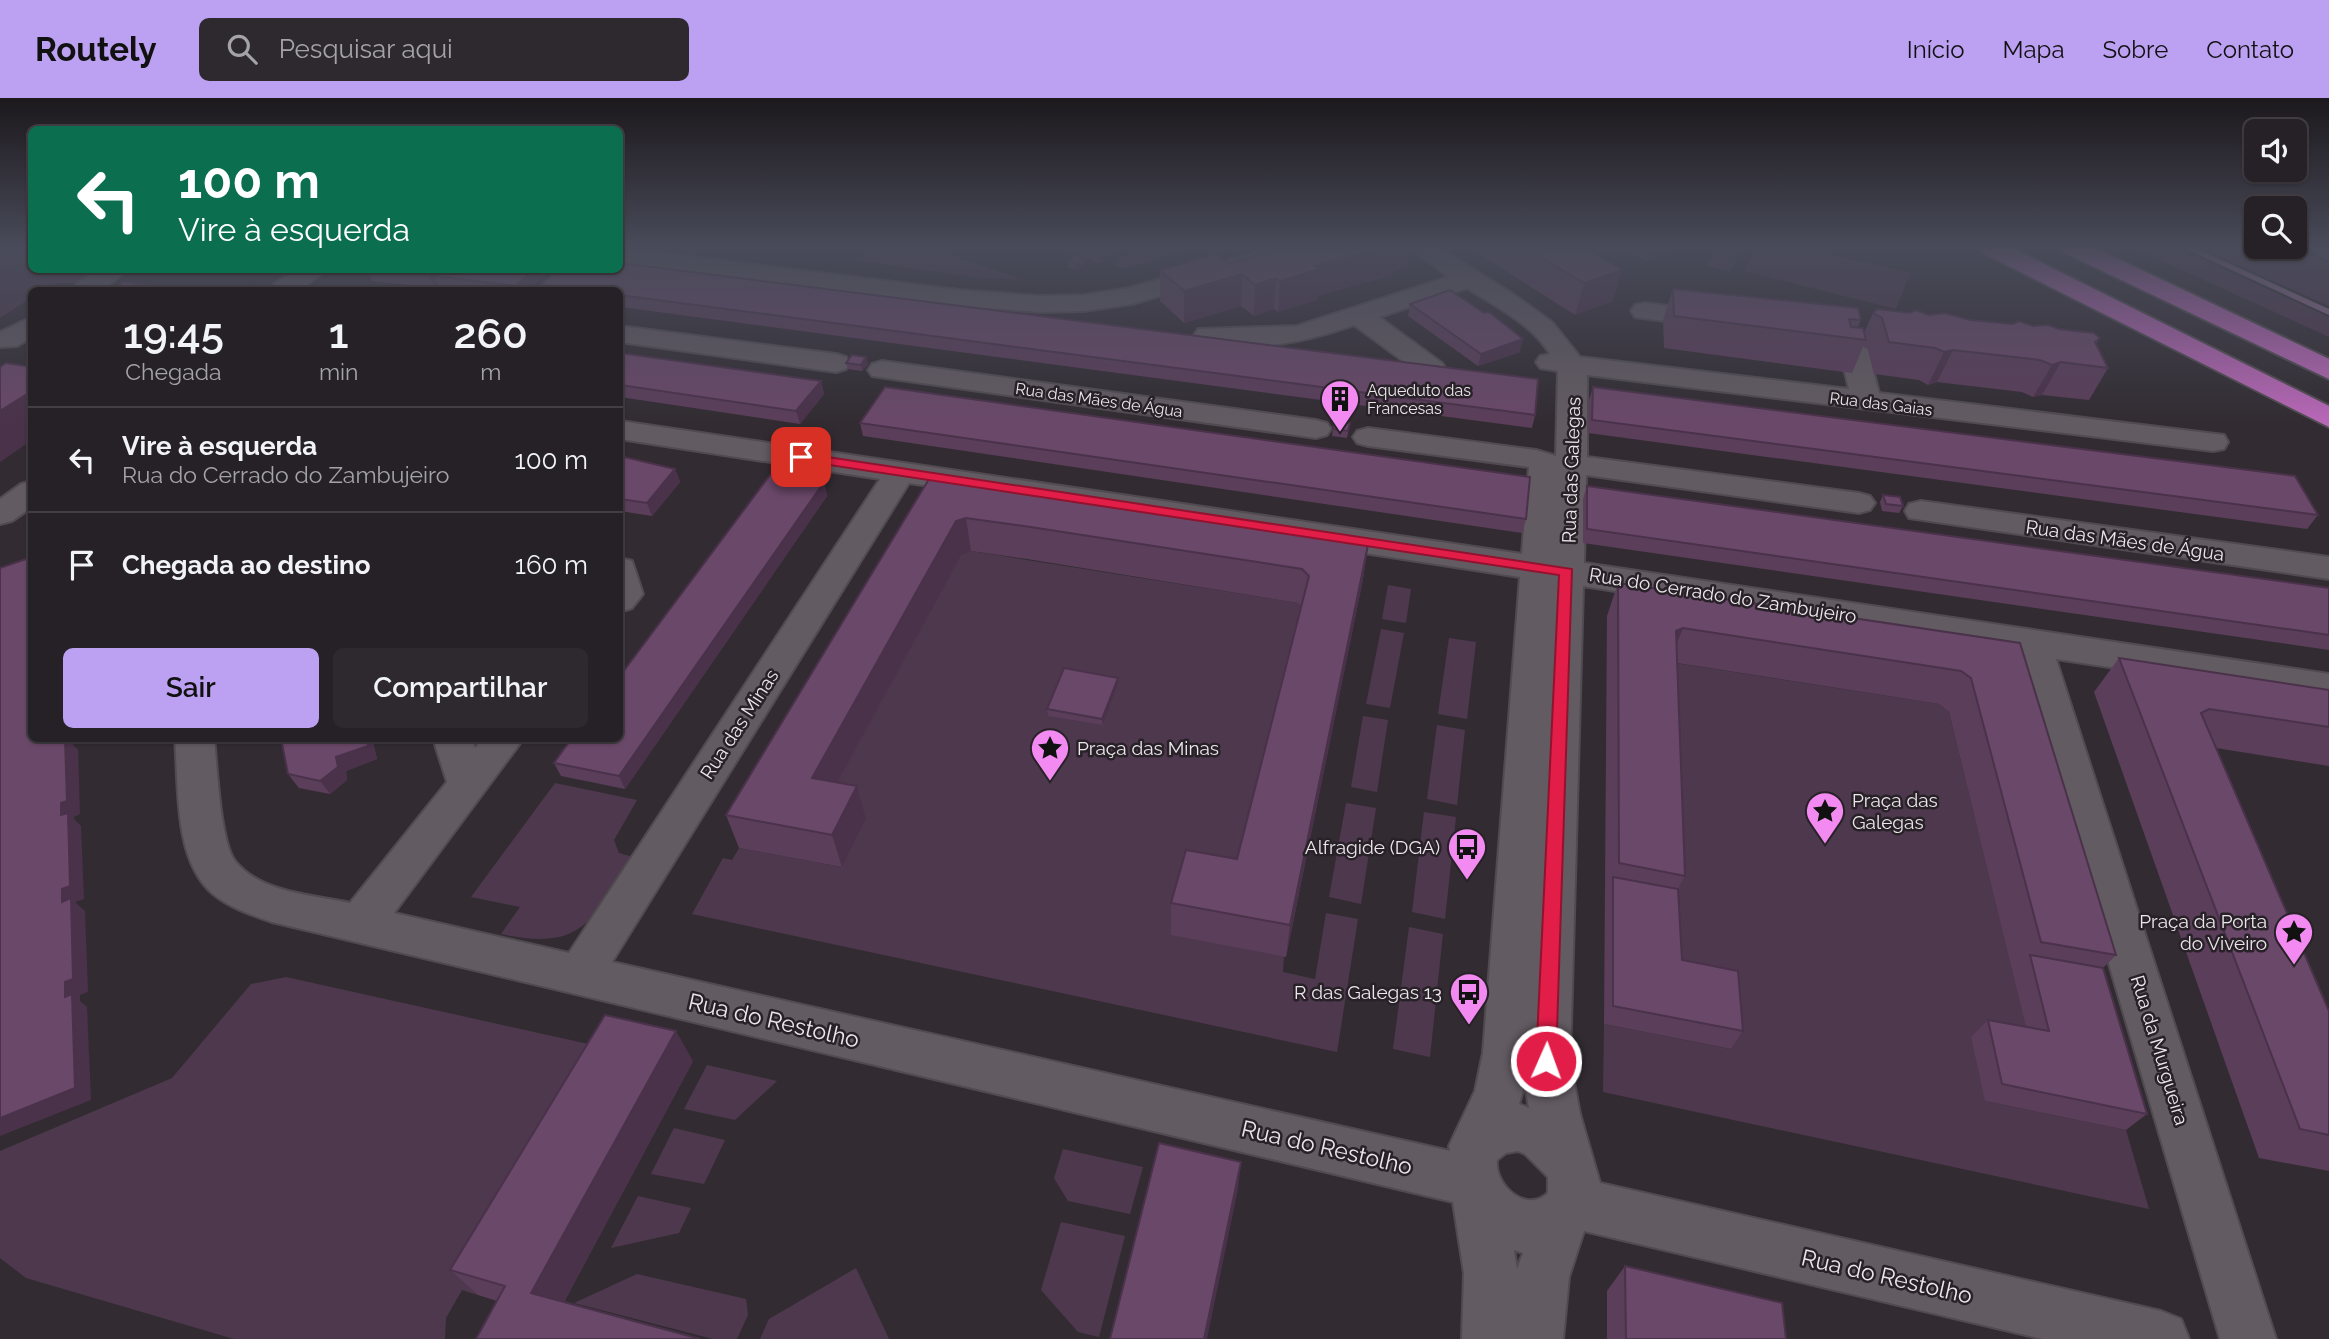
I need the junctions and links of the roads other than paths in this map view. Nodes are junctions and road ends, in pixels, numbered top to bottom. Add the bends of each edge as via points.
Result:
1 (1386, 306) edge
2 (1501, 306) edge
3 (2107, 306) edge
4 (2195, 306) edge
5 (1645, 311) dead end
6 (1358, 315) junction
7 (1740, 323) edge
8 (28, 327) edge
9 (623, 334) edge
10 (1208, 335) edge
11 (1850, 335) edge
12 (7, 340) dead end
13 (836, 363) dead end
14 (1560, 363) junction
15 (1432, 369) edge
16 (882, 370) dead end
17 (2329, 370) edge
18 (1867, 402) junction
19 (2329, 418) edge
20 (1316, 429) dead end
21 (623, 430) edge
22 (1368, 437) dead end
23 (2213, 442) dead end
24 (1536, 459) dead end
25 (1580, 465) dead end
26 (900, 472) junction
27 (28, 475) edge
28 (0, 494) edge
29 (28, 494) edge
30 (1859, 503) dead end
31 (1921, 511) dead end
32 (0, 514) edge
33 (2329, 568) edge
34 (1553, 570) junction
35 (2032, 642) junction
36 (2329, 687) edge
37 (194, 742) edge
38 (453, 742) edge
39 (502, 742) edge
40 (468, 784) junction
41 (359, 924) junction
42 (578, 976) junction
43 (1475, 1175) junction
44 (1567, 1194) junction
45 (1490, 1339) edge
46 (1535, 1339) edge
47 (2161, 1339) edge
48 (2248, 1339) edge

1 - 6 street
2 - 14 street via 1550,335
3 - 19 highway
4 - 17 highway
5 - 7 street
6 - 10 street via 1300,334
6 - 15 street
8 - 12 street
9 - 13 street
11 - 18 street
14 - 18 street, Rua das Gaias
14 - 34 street, Rua das Galegas via 1574,394
16 - 20 street, Rua das Mães de Água
18 - 23 street, Rua das Gaias
21 - 26 street, Rua do Cerrado do Zambujeiro
22 - 24 street
25 - 30 street
26 - 34 street, Rua do Cerrado do Zambujeiro
26 - 42 street, Rua das Minas
27 - 28 street
29 - 32 street
31 - 33 street, Rua das Mães de Água
34 - 35 street, Rua do Cerrado do Zambujeiro
34 - 43 street, Rua das Galegas via 1507,1053
34 - 44 street, Rua das Galegas via 1546,1061
35 - 36 street, Rua do Cerrado do Zambujeiro
35 - 48 street, Rua da Murgueira
37 - 41 street, Rua do Restolho via 206,834 217,870 247,895
38 - 40 street
39 - 40 street
40 - 41 street
41 - 42 street, Rua do Restolho
42 - 43 street, Rua do Restolho
43 - 44 street via 1496,1216 1518,1226 1541,1227
43 - 44 street via 1486,1134 1502,1127 1520,1127 1539,1133 1556,1146
43 - 45 street via 1491,1273
44 - 46 street via 1542,1277
44 - 47 street, Rua do Restolho

